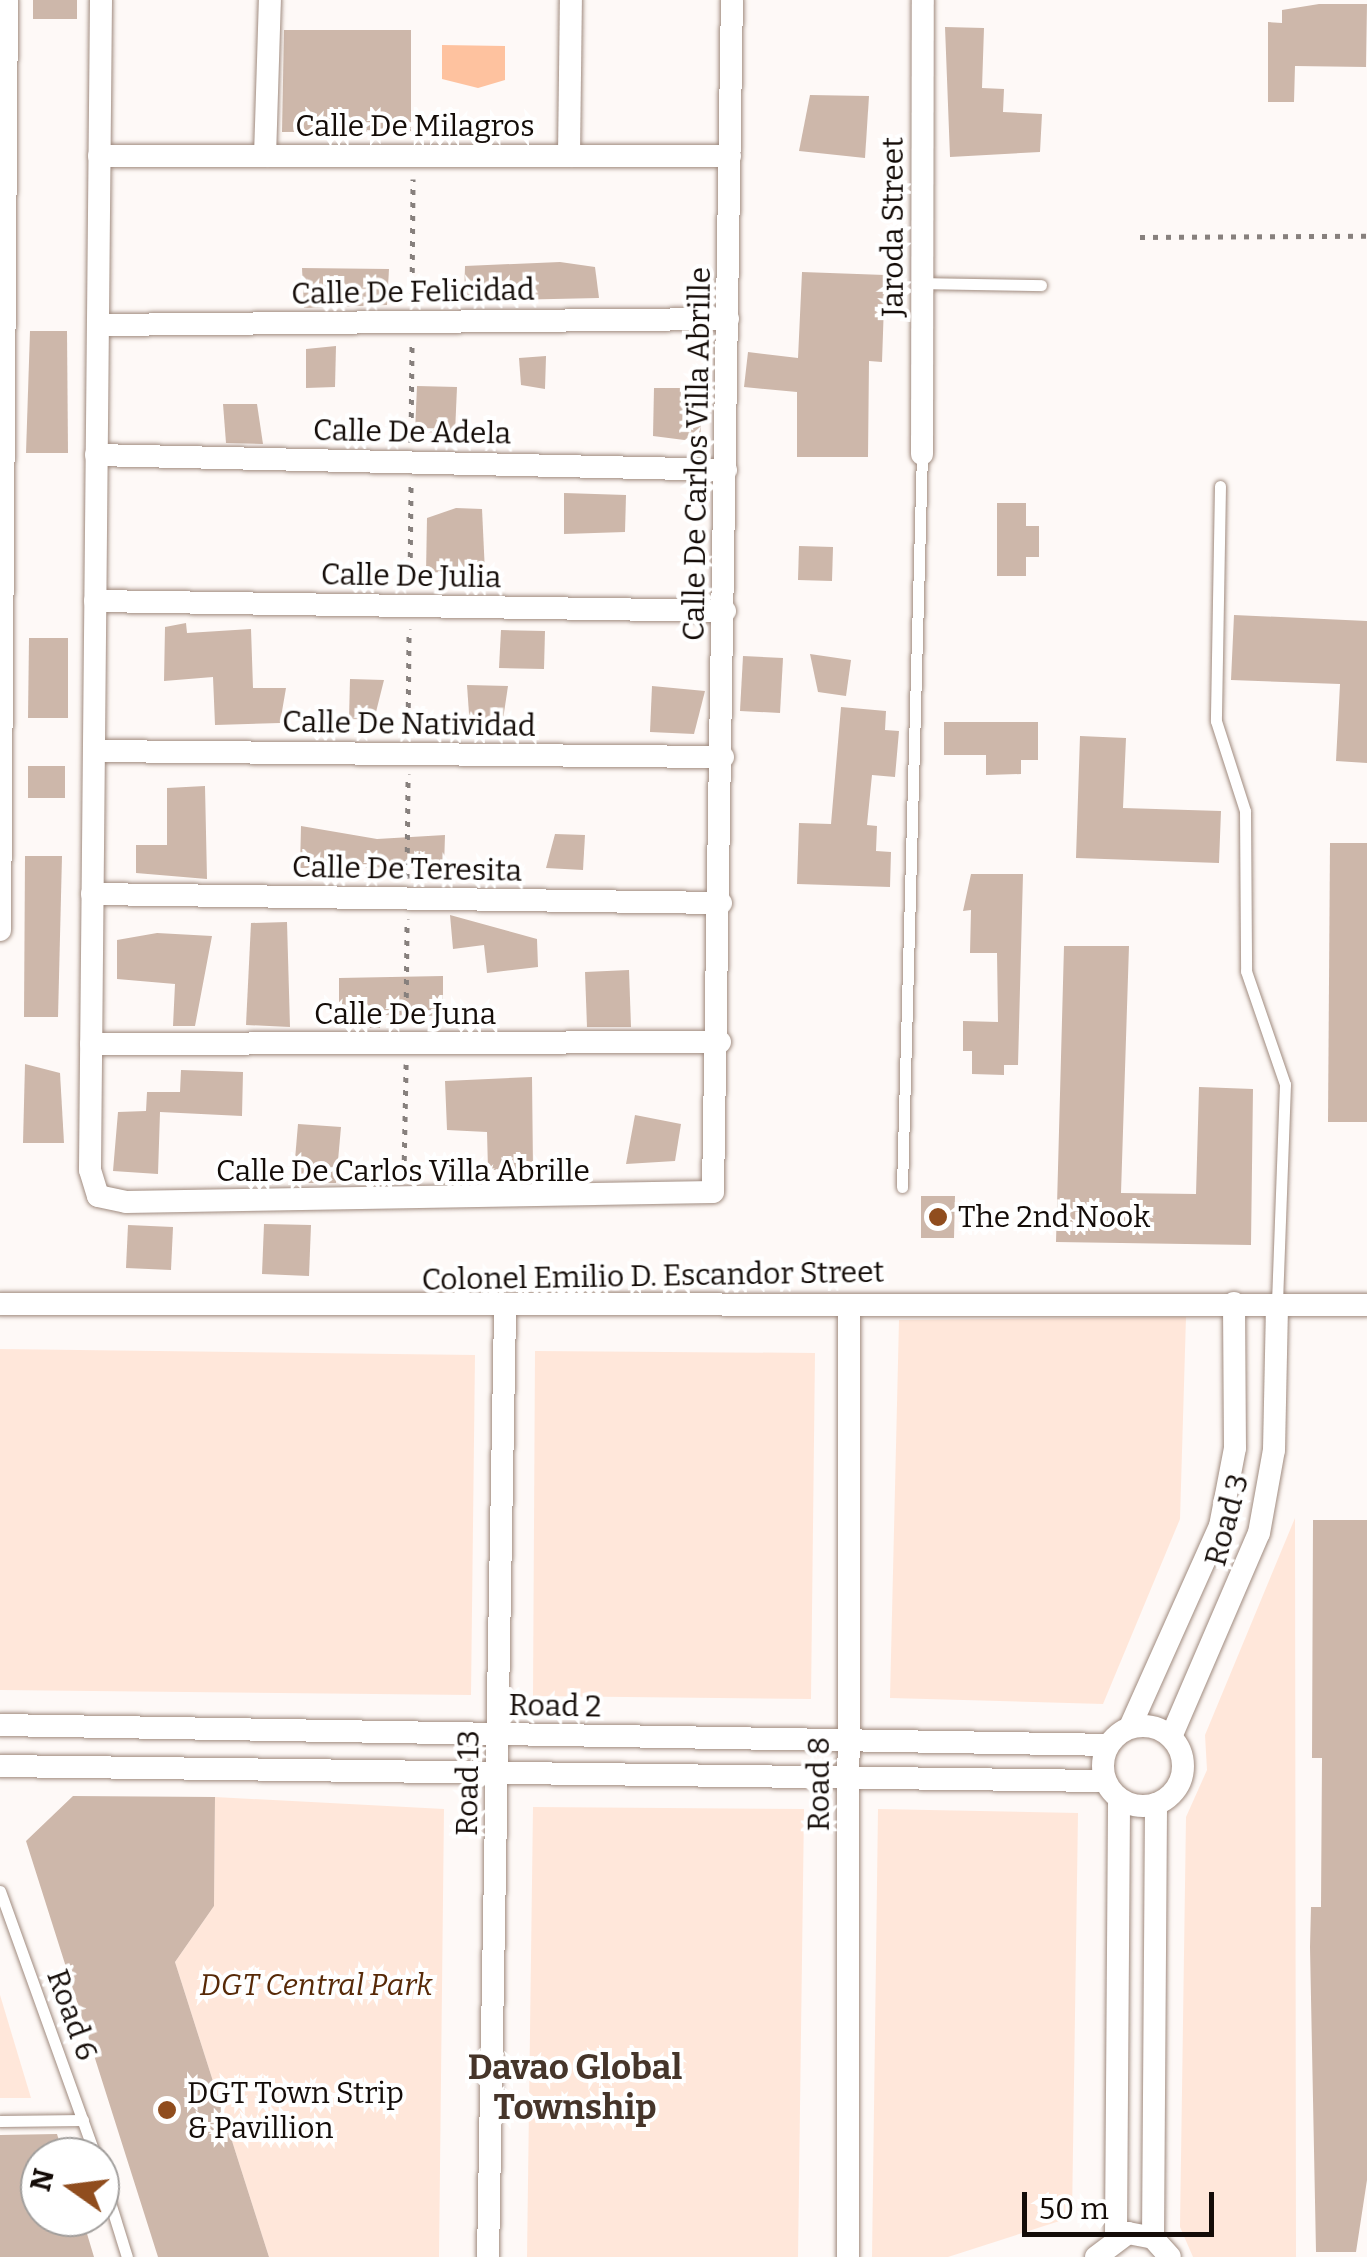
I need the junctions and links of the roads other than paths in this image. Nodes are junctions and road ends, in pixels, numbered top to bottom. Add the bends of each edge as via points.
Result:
1 (7, 0) edge
2 (101, 0) edge
3 (270, 0) edge
4 (571, 0) edge
5 (732, 0) edge
6 (923, 0) edge
7 (100, 156) junction
8 (265, 156) junction
9 (569, 156) junction
10 (730, 156) junction
11 (922, 284) junction
12 (1041, 286) dead end
13 (728, 319) junction
14 (98, 324) junction
15 (922, 454) joint
16 (96, 455) junction
17 (726, 470) junction
18 (1220, 486) dead end
19 (95, 601) junction
20 (725, 611) junction
21 (94, 751) junction
22 (723, 758) junction
23 (92, 894) junction
24 (722, 903) junction
25 (0, 930) edge
26 (720, 1042) junction
27 (91, 1044) junction
28 (902, 1187) dead end
29 (1234, 1303) junction
30 (0, 1304) edge
31 (1277, 1304) junction
32 (1367, 1305) edge
33 (505, 1310) junction
34 (849, 1310) junction
35 (0, 1725) edge
36 (1130, 1727) junction
37 (232, 1730) junction
38 (499, 1736) junction
39 (1171, 1736) junction
40 (849, 1741) junction
41 (1108, 1744) junction
42 (0, 1766) edge
43 (498, 1767) junction
44 (231, 1775) junction
45 (849, 1776) junction
46 (1112, 1790) junction
47 (1156, 1804) junction
48 (0, 1890) edge
49 (0, 2120) edge
50 (83, 2120) junction
51 (89, 2137) edge
52 (1116, 2236) junction
53 (1153, 2238) junction
54 (1093, 2256) edge
55 (488, 2257) edge
56 (848, 2257) edge
57 (1170, 2257) edge

1 - 25 street
2 - 7 street, Calle De Carlos Villa Abrille
3 - 8 street
4 - 9 street
5 - 10 street, Calle De Carlos Villa Abrille
6 - 11 street, Jaroda Street
7 - 8 street, Calle De Milagros
7 - 14 street, Calle De Carlos Villa Abrille
8 - 9 street, Calle De Milagros
9 - 10 street, Calle De Milagros
10 - 13 street, Calle De Carlos Villa Abrille
11 - 12 lane
11 - 15 street, Jaroda Street
13 - 14 street, Calle De Felicidad
13 - 17 street, Calle De Carlos Villa Abrille
14 - 16 street, Calle De Carlos Villa Abrille
15 - 28 lane
16 - 17 street, Calle De Adela
16 - 19 street, Calle De Carlos Villa Abrille
17 - 20 street, Calle De Carlos Villa Abrille
18 - 31 lane via 1216,722 1246,811 1246,971 1285,1084
19 - 20 street, Calle De Julia
19 - 21 street, Calle De Carlos Villa Abrille
20 - 22 street, Calle De Carlos Villa Abrille
21 - 22 street, Calle De Natividad
21 - 23 street, Calle De Carlos Villa Abrille
22 - 24 street, Calle De Carlos Villa Abrille
23 - 24 street, Calle De Teresita
23 - 27 street, Calle De Carlos Villa Abrille
24 - 26 street, Calle De Carlos Villa Abrille
26 - 27 street, Calle De Juna
26 - 27 street, Calle De Carlos Villa Abrille via 718,1172 706,1197 404,1201 98,1196 90,1170
29 - 31 street, Colonel Emilio D. Escandor Street
29 - 34 street, Colonel Emilio D. Escandor Street via 944,1301
29 - 36 street, Road 3 via 1234,1448 1220,1526
30 - 33 street, Colonel Emilio D. Escandor Street
31 - 32 street, Colonel Emilio D. Escandor Street
31 - 39 street, Road 3 via 1274,1450 1259,1533
33 - 34 street, Colonel Emilio D. Escandor Street
33 - 38 street, Road 13
34 - 40 street, Road 8
35 - 37 street, Road 2
36 - 39 street
36 - 41 street
37 - 38 street, Road 2
37 - 44 street
38 - 40 street, Road 2
38 - 43 street, Road 13
39 - 47 street via 1181,1780
40 - 41 street, Road 2
40 - 45 street, Road 8
41 - 46 street
42 - 44 street, Road 2
43 - 44 street, Road 2
43 - 45 street, Road 2
43 - 55 street, Road 13
45 - 46 street, Road 2
45 - 56 street, Road 8
46 - 47 street
46 - 52 street
47 - 53 street
48 - 50 lane, Road 6
49 - 50 lane
50 - 51 lane, Road 6
52 - 53 street
52 - 54 street
53 - 57 street

